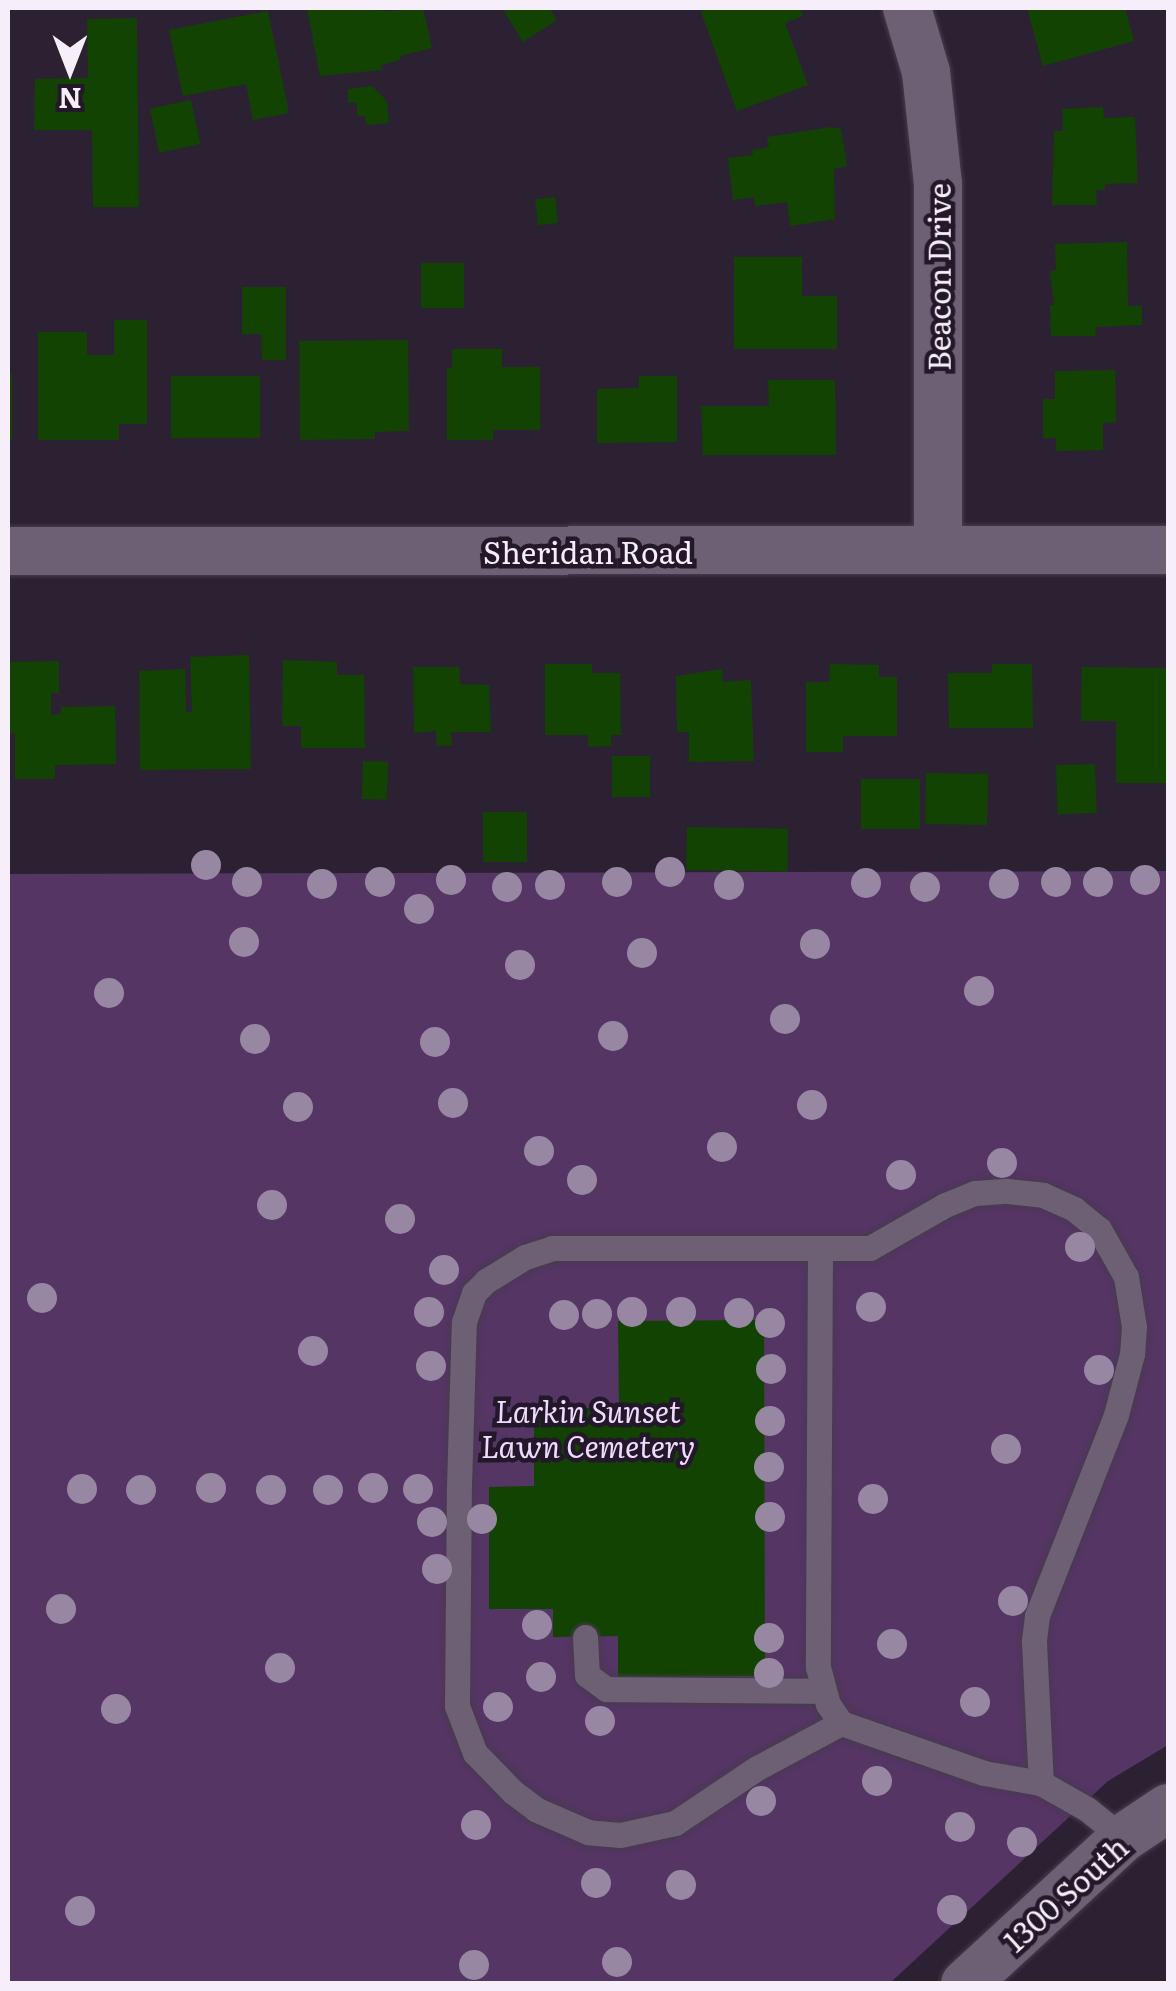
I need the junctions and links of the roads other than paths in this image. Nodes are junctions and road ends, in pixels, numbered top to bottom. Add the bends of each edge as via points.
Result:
1 (907, 8) edge
2 (938, 550) junction
3 (1168, 550) edge
4 (8, 551) edge
5 (820, 1250) junction
6 (585, 1637) dead end
7 (823, 1690) junction
8 (841, 1723) junction
9 (1041, 1784) junction
10 (1168, 1808) edge
11 (1123, 1838) junction
12 (965, 1984) edge

1 - 2 street, Beacon Drive via 926,72 938,184
2 - 3 street, Sheridan Road
2 - 4 street, Sheridan Road
5 - 7 lane
5 - 8 lane via 552,1248 505,1267 474,1293 464,1322 457,1706 476,1752 512,1792 566,1825 620,1835 675,1823
5 - 9 lane via 870,1248 945,1205 1007,1190 1074,1209 1116,1253 1131,1299 1132,1354 1116,1415 1037,1616
6 - 7 lane via 588,1675 606,1688
7 - 8 lane
8 - 9 lane via 984,1773
9 - 11 lane
10 - 11 street, 1300 South
11 - 12 street, 1300 South

